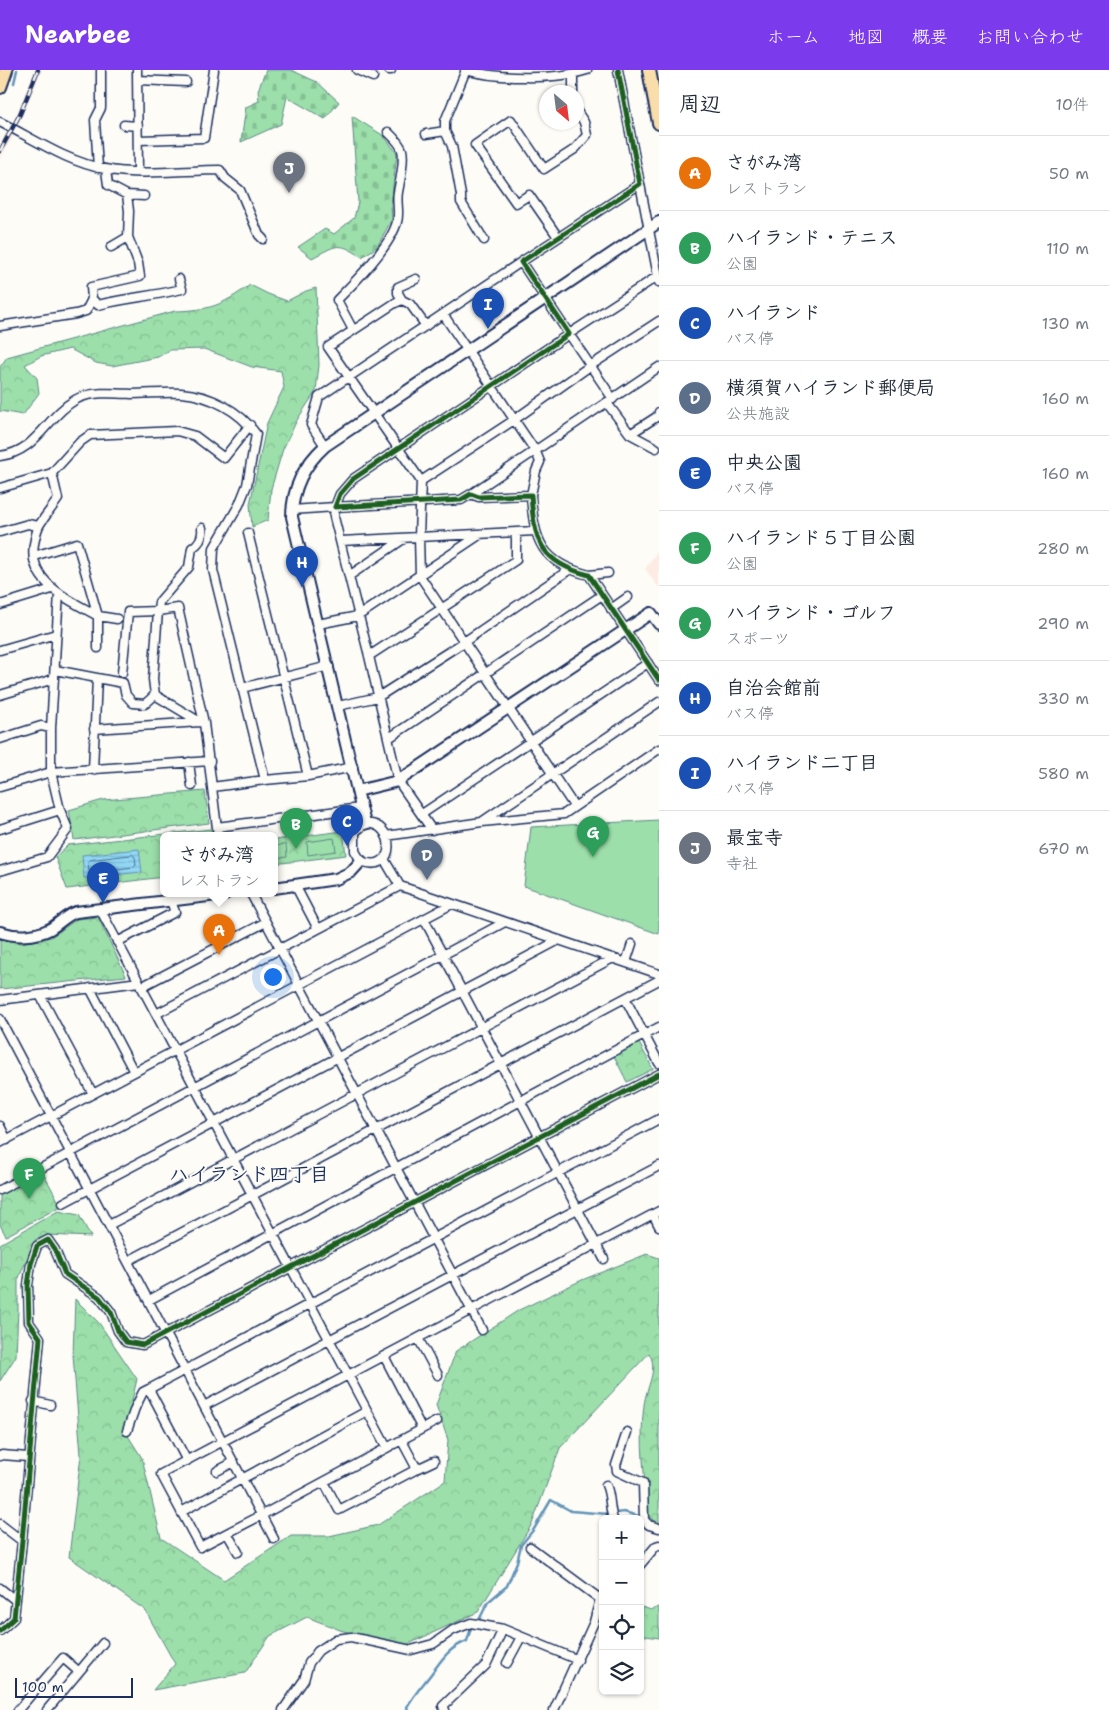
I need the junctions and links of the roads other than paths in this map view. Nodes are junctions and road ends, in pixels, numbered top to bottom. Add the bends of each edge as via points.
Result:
1 (6, 70) edge
2 (101, 70) edge
3 (137, 70) edge
4 (214, 70) edge
5 (357, 70) edge
6 (465, 70) edge
7 (587, 70) edge
8 (618, 70) edge
9 (649, 70) edge
10 (573, 74) junction
11 (373, 77) dead end
12 (137, 80) junction
13 (186, 82) dead end
14 (573, 85) edge
15 (0, 87) edge
16 (0, 122) edge
17 (584, 122) edge
18 (659, 123) edge
19 (124, 125) dead end
20 (138, 126) junction
21 (444, 131) junction
22 (388, 132) dead end
23 (426, 134) dead end
24 (138, 140) junction
25 (102, 169) junction
26 (138, 172) junction
27 (640, 184) junction
28 (127, 195) junction
29 (144, 196) dead end
30 (659, 222) edge
31 (650, 228) junction
32 (558, 237) junction
33 (128, 238) junction
34 (263, 240) dead end
35 (484, 240) dead end
36 (111, 247) dead end
37 (521, 262) junction
38 (179, 279) dead end
39 (416, 279) dead end
40 (659, 279) edge
41 (116, 283) junction
42 (92, 299) junction
43 (120, 299) junction
44 (545, 299) junction
45 (402, 300) junction
46 (443, 314) junction
47 (659, 321) edge
48 (0, 326) edge
49 (426, 326) junction
50 (353, 330) junction
51 (569, 334) junction
52 (467, 351) junction
53 (590, 366) junction
54 (659, 367) edge
55 (349, 377) junction
56 (491, 387) junction
57 (610, 401) junction
58 (659, 412) edge
59 (374, 413) junction
60 (514, 420) junction
61 (250, 425) junction
62 (630, 434) junction
63 (325, 446) junction
64 (656, 448) dead end
65 (398, 449) junction
66 (536, 452) junction
67 (0, 456) edge
68 (52, 473) junction
69 (421, 480) junction
70 (0, 488) edge
71 (472, 494) junction
72 (531, 496) junction
73 (419, 502) junction
74 (335, 507) junction
75 (292, 510) junction
76 (38, 526) junction
77 (202, 528) dead end
78 (535, 531) junction
79 (0, 532) edge
80 (248, 533) dead end
81 (516, 533) junction
82 (481, 534) junction
83 (406, 537) junction
84 (419, 537) junction
85 (341, 541) junction
86 (34, 556) junction
87 (568, 570) junction
88 (608, 572) dead end
89 (589, 575) junction
90 (349, 576) junction
91 (420, 576) junction
92 (56, 591) junction
93 (602, 595) junction
94 (628, 597) dead end
95 (0, 604) edge
96 (442, 609) junction
97 (611, 609) junction
98 (158, 611) junction
99 (98, 616) junction
100 (358, 616) junction
101 (117, 619) dead end
102 (318, 624) junction
103 (659, 624) edge
104 (625, 630) junction
105 (56, 634) junction
106 (464, 642) junction
107 (98, 648) dead end
108 (0, 650) edge
109 (369, 656) junction
110 (648, 663) junction
111 (328, 666) junction
112 (122, 673) dead end
113 (485, 674) junction
114 (54, 675) junction
115 (97, 678) junction
116 (283, 678) junction
117 (659, 680) edge
118 (242, 688) junction
119 (0, 695) edge
120 (155, 695) junction
121 (378, 697) junction
122 (659, 702) edge
123 (338, 706) junction
124 (508, 707) junction
125 (202, 723) junction
126 (51, 728) junction
127 (94, 729) junction
128 (389, 738) junction
129 (0, 739) edge
130 (531, 742) junction
131 (659, 750) edge
132 (189, 762) junction
133 (210, 762) junction
134 (353, 767) junction
135 (93, 770) junction
136 (51, 772) junction
137 (552, 774) junction
138 (308, 776) junction
139 (265, 780) junction
140 (398, 781) junction
141 (192, 786) dead end
142 (0, 787) edge
143 (212, 787) junction
144 (357, 791) junction
145 (574, 806) junction
146 (360, 808) junction
147 (60, 810) junction
148 (422, 814) junction
149 (482, 822) junction
150 (365, 824) junction
151 (217, 827) junction
152 (0, 829) edge
153 (432, 830) junction
154 (218, 832) edge
155 (386, 836) junction
156 (384, 860) junction
157 (361, 861) junction
158 (0, 871) edge
159 (295, 885) junction
160 (400, 886) junction
161 (278, 887) edge
162 (200, 897) edge
163 (254, 897) edge
164 (172, 904) dead end
165 (452, 904) junction
166 (100, 909) junction
167 (424, 919) junction
168 (266, 922) junction
169 (505, 922) junction
170 (318, 929) junction
171 (0, 932) edge
172 (560, 940) junction
173 (117, 942) junction
174 (632, 944) dead end
175 (280, 948) junction
176 (443, 956) junction
177 (614, 958) junction
178 (626, 962) junction
179 (659, 974) edge
180 (659, 980) edge
181 (140, 985) junction
182 (300, 985) junction
183 (90, 988) junction
184 (462, 992) junction
185 (40, 994) junction
186 (625, 998) junction
187 (0, 1000) edge
188 (156, 1014) junction
189 (0, 1018) edge
190 (319, 1022) junction
191 (659, 1027) edge
192 (482, 1028) junction
193 (644, 1035) junction
194 (175, 1051) junction
195 (338, 1058) junction
196 (659, 1063) edge
197 (500, 1064) junction
198 (134, 1072) junction
199 (659, 1074) edge
200 (194, 1086) junction
201 (93, 1094) junction
202 (357, 1094) junction
203 (520, 1102) junction
204 (52, 1116) junction
205 (659, 1119) edge
206 (214, 1124) junction
207 (0, 1126) edge
208 (376, 1130) junction
209 (539, 1137) junction
210 (4, 1141) edge
211 (71, 1152) junction
212 (233, 1159) junction
213 (659, 1166) edge
214 (396, 1168) junction
215 (558, 1172) junction
216 (90, 1189) junction
217 (0, 1190) edge
218 (252, 1196) junction
219 (415, 1202) junction
220 (63, 1204) dead end
221 (577, 1209) junction
222 (656, 1213) edge
223 (109, 1225) junction
224 (659, 1226) edge
225 (273, 1234) junction
226 (434, 1238) junction
227 (596, 1244) junction
228 (604, 1259) dead end
229 (128, 1261) junction
230 (291, 1268) junction
231 (453, 1275) junction
232 (149, 1300) junction
233 (310, 1304) junction
234 (472, 1310) junction
235 (482, 1330) dead end
236 (166, 1334) junction
237 (418, 1338) junction
238 (329, 1340) junction
239 (384, 1356) junction
240 (185, 1370) junction
241 (438, 1375) dead end
242 (348, 1376) junction
243 (149, 1389) junction
244 (33, 1401) junction
245 (50, 1405) dead end
246 (204, 1406) junction
247 (367, 1411) junction
248 (437, 1421) dead end
249 (422, 1429) junction
250 (127, 1431) dead end
251 (627, 1432) dead end
252 (402, 1441) junction
253 (223, 1442) junction
254 (387, 1448) junction
255 (0, 1456) edge
256 (28, 1457) junction
257 (187, 1461) junction
258 (434, 1461) dead end
259 (234, 1462) junction
260 (417, 1469) junction
261 (217, 1470) dead end
262 (242, 1478) junction
263 (324, 1482) junction
264 (606, 1484) dead end
265 (181, 1512) junction
266 (612, 1515) edge
267 (262, 1516) junction
268 (0, 1524) edge
269 (659, 1528) edge
270 (227, 1533) junction
271 (274, 1539) dead end
272 (22, 1541) junction
273 (659, 1545) edge
274 (530, 1547) dead end
275 (238, 1552) dead end
276 (644, 1560) edge
277 (0, 1588) edge
278 (599, 1596) edge
279 (15, 1600) junction
280 (599, 1604) edge
281 (503, 1629) junction
282 (0, 1631) edge
283 (521, 1636) junction
284 (103, 1643) dead end
285 (578, 1660) junction
286 (507, 1663) dead end
287 (78, 1671) junction
288 (18, 1710) edge
289 (47, 1710) edge
290 (283, 1710) edge
291 (445, 1710) edge
292 (554, 1710) edge

1 - 15 main road
2 - 25 street via 101,108 95,120
3 - 12 street
4 - 24 street via 204,138
5 - 11 street
6 - 10 street via 521,77
6 - 21 street
7 - 10 street
8 - 27 street
9 - 18 main road
10 - 14 street
12 - 13 street
12 - 20 street
16 - 25 street via 69,158
17 - 32 street via 587,135 575,149 544,169 511,120 475,145 516,204 529,194
19 - 20 street
20 - 24 street
21 - 23 street
21 - 35 street via 452,146 461,202
22 - 50 street via 402,151 396,201 398,221 379,253 337,300
24 - 26 street
25 - 26 street
25 - 28 street via 108,185
26 - 34 street via 220,170 240,190
27 - 31 street
27 - 32 street
28 - 29 street
28 - 33 street
30 - 31 street
31 - 40 street
31 - 44 street
32 - 37 street
33 - 36 street
33 - 41 street via 140,276
37 - 44 street
37 - 46 street
38 - 43 street via 182,289
39 - 45 street via 398,287
40 - 51 street
41 - 42 street via 91,287
41 - 43 street
42 - 43 street via 98,305
42 - 48 street via 86,311 76,314
44 - 51 street
44 - 52 street
45 - 49 street via 410,304
45 - 50 street
46 - 49 street
46 - 52 street
47 - 53 street
49 - 55 street
50 - 55 street via 328,347
51 - 53 street
51 - 56 street
52 - 56 street
52 - 59 street
53 - 57 street
53 - 60 street
54 - 57 street
55 - 59 street
55 - 63 street via 319,397 311,425
56 - 60 street
56 - 65 street
57 - 62 street
57 - 66 street
58 - 62 street via 658,416
59 - 63 street
59 - 65 street
60 - 66 street
60 - 69 street
61 - 67 street via 234,411 182,393 92,394 77,398 62,408 39,436 26,446 10,455
61 - 68 street via 224,458 195,436 176,431 90,435
61 - 118 street via 256,434 247,485 239,506 214,548 212,570
62 - 64 street
63 - 75 street via 302,475
65 - 69 street
65 - 74 street via 346,486
66 - 71 street
66 - 72 street via 540,462
68 - 70 street
68 - 76 street via 58,499
69 - 73 street
71 - 72 street via 479,497
71 - 73 street via 461,500
72 - 78 street
73 - 74 street
73 - 84 street
74 - 75 street
74 - 85 street via 334,517
75 - 102 street
76 - 79 street via 28,524
76 - 86 street via 32,550
77 - 98 street via 202,535 192,548 189,567 159,602
78 - 81 street
78 - 87 street via 549,555
80 - 116 street
81 - 82 street
81 - 96 street via 516,560
82 - 84 street
82 - 91 street
83 - 84 street
83 - 85 street
83 - 90 street
84 - 91 street
85 - 90 street
86 - 92 street via 39,575
86 - 99 street via 77,543
87 - 89 street
87 - 106 street
88 - 89 street
89 - 93 street
90 - 100 street
91 - 96 street
91 - 100 street
92 - 95 street
92 - 99 street
92 - 105 street
93 - 97 street
93 - 113 street
94 - 97 street
96 - 106 street
96 - 109 street
97 - 104 street
98 - 112 street via 128,612
98 - 120 street
98 - 125 street via 178,608
99 - 101 street
99 - 107 street
100 - 102 street
100 - 109 street
102 - 111 street
103 - 104 street via 651,613
104 - 110 street
104 - 124 street
105 - 108 street
105 - 114 street
106 - 113 street
106 - 121 street
109 - 121 street
110 - 117 street
110 - 130 street
111 - 116 street
111 - 123 street
113 - 124 street
113 - 128 street
114 - 115 street
114 - 119 street
114 - 126 street
115 - 120 street via 123,683 126,695 133,703 145,704
115 - 127 street
116 - 118 street
116 - 138 street
118 - 139 street
120 - 125 street
121 - 123 street
121 - 128 street
122 - 137 street
123 - 134 street
124 - 130 street
124 - 140 street
125 - 127 street
125 - 133 street
126 - 129 street via 41,726
126 - 136 street
127 - 135 street
128 - 140 street
130 - 137 street
130 - 148 street
131 - 145 street
132 - 133 street
132 - 135 street
132 - 141 street
133 - 143 street
134 - 138 street
134 - 144 street
135 - 136 street
136 - 142 street
136 - 147 street
137 - 145 street
137 - 149 street
138 - 139 street
139 - 143 street
140 - 144 street
140 - 148 street
143 - 151 street
144 - 146 street
145 - 149 street via 564,814
146 - 150 street
146 - 151 street
147 - 152 street
147 - 158 street via 68,829 47,857
148 - 153 street
149 - 153 street
150 - 155 street via 380,827
150 - 157 street via 354,835
151 - 154 street
153 - 155 street
155 - 156 street via 388,852
156 - 157 street via 376,863
156 - 160 street
157 - 159 street via 342,877
159 - 161 street
159 - 170 street
160 - 165 street
160 - 170 street
162 - 166 street
163 - 168 street
164 - 173 street via 175,912
165 - 167 street
165 - 169 street
166 - 171 street via 72,913 42,932 18,936
166 - 173 street
167 - 176 street
167 - 182 street
168 - 175 street
168 - 181 street
169 - 172 street
169 - 176 street
170 - 175 street
172 - 177 street
172 - 184 street
173 - 181 street
174 - 178 street
175 - 182 street
175 - 188 street
176 - 184 street
176 - 190 street
177 - 178 street
177 - 192 street
178 - 179 street
180 - 186 street
181 - 183 street
181 - 188 street
182 - 190 street
182 - 194 street
183 - 185 street
183 - 198 street
184 - 192 street
184 - 195 street
185 - 187 street
185 - 201 street
186 - 193 street
186 - 197 street
188 - 194 street
189 - 204 street
190 - 195 street
190 - 200 street
191 - 193 street
192 - 197 street
192 - 202 street
193 - 196 street
193 - 203 street
194 - 198 street
194 - 200 street
195 - 202 street
195 - 206 street
197 - 203 street
197 - 208 street
198 - 201 street
199 - 209 street
200 - 206 street
200 - 211 street
201 - 204 street
202 - 208 street
202 - 212 street
203 - 209 street
203 - 214 street
204 - 210 street
204 - 211 street
205 - 215 street
206 - 212 street
206 - 216 street
207 - 210 street
208 - 214 street
208 - 218 street
209 - 215 street
209 - 219 street
211 - 216 street
211 - 217 street
212 - 218 street
212 - 223 street
213 - 221 street
214 - 219 street
214 - 225 street
215 - 221 street
215 - 226 street
216 - 220 street
216 - 223 street
218 - 225 street
218 - 229 street
219 - 226 street
219 - 230 street
221 - 227 street
221 - 231 street
222 - 224 street
222 - 227 street
223 - 229 street
225 - 230 street
225 - 232 street
226 - 231 street
226 - 233 street
227 - 228 street
227 - 234 street
229 - 232 street
230 - 233 street
230 - 236 street
231 - 234 street
231 - 238 street
232 - 236 street
233 - 238 street
233 - 240 street
234 - 235 street
234 - 237 street
236 - 240 street
236 - 244 street via 143,1345 126,1342 111,1312 99,1297 65,1274 48,1240 37,1246 28,1285 29,1322 40,1338
237 - 239 street
237 - 241 street
238 - 242 street
238 - 246 street
239 - 242 street
239 - 249 street
240 - 243 street
240 - 246 street
242 - 247 street
242 - 253 street
243 - 250 street via 142,1392
243 - 257 street
244 - 245 street
244 - 256 street
246 - 253 street
247 - 254 street
247 - 262 street
248 - 249 street
249 - 252 street
251 - 269 street via 616,1469 643,1483 644,1520
252 - 254 street
252 - 260 street
253 - 257 street
253 - 259 street
254 - 263 street
255 - 256 street
256 - 272 street
257 - 265 street via 161,1474
258 - 260 street
259 - 261 street
259 - 262 street
260 - 263 street via 339,1510
262 - 265 street
262 - 267 street
263 - 267 street
264 - 266 street
265 - 270 street via 200,1547
267 - 270 street
267 - 271 street
268 - 272 street
270 - 275 street
272 - 279 street
273 - 276 street
274 - 278 street
277 - 279 street
279 - 282 street via 14,1618
280 - 285 street
281 - 283 street
281 - 290 street via 471,1623 453,1630 433,1644 411,1650 351,1637 336,1639 318,1651 309,1663 304,1680
281 - 291 street via 486,1665 443,1706
283 - 285 street
283 - 286 street
284 - 287 street
285 - 292 street
287 - 288 street via 63,1658
287 - 289 street

